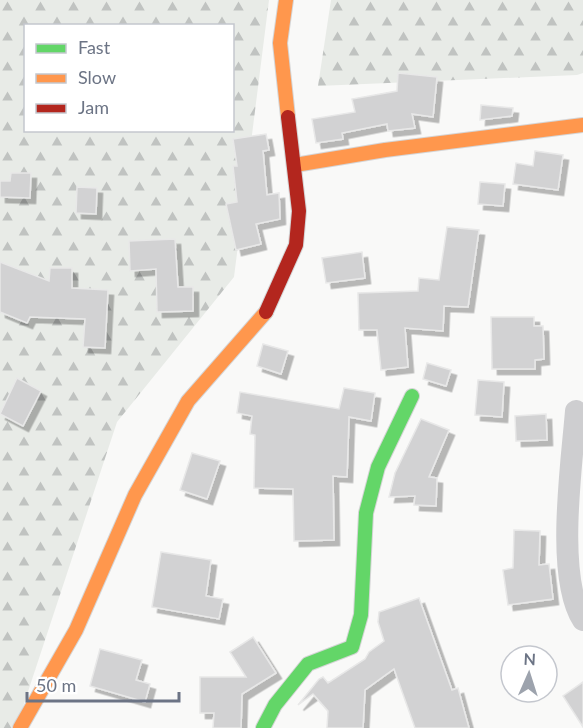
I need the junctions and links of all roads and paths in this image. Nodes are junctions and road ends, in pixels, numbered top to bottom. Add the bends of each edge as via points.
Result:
1 (286, 0) edge
2 (583, 125) edge
3 (295, 165) junction
4 (412, 396) dead end
5 (576, 411) dead end
6 (583, 620) edge
7 (20, 728) edge
8 (263, 728) edge

1 - 3 street via 280,43
2 - 3 street
3 - 7 street via 299,211 296,245 265,315 188,401 135,495 76,630
4 - 8 street via 378,467 366,513 361,615 352,647 308,664 275,705
5 - 6 street via 568,518 570,582

